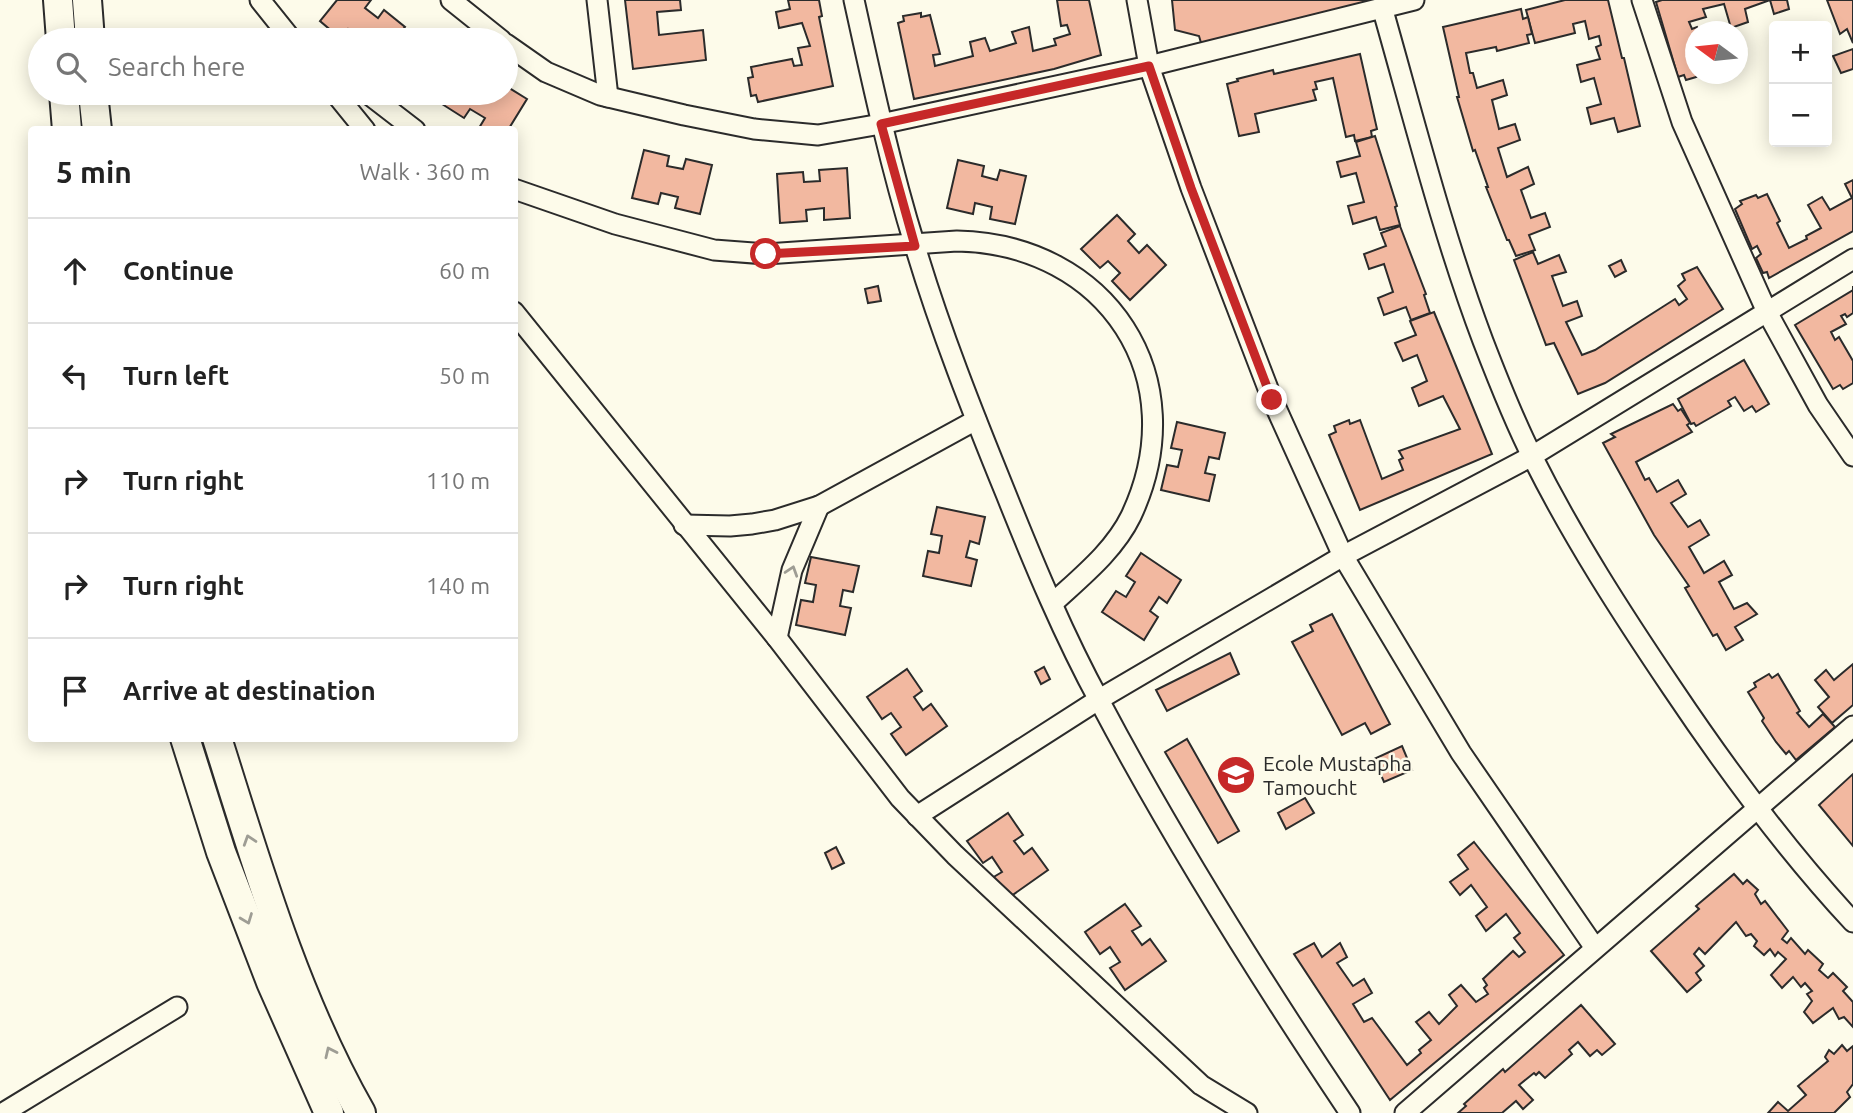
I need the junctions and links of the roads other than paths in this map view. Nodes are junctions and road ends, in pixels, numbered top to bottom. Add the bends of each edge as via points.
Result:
1 (58, 0) edge
2 (87, 0) edge
3 (260, 0) edge
4 (450, 0) edge
5 (597, 0) edge
6 (855, 0) edge
7 (1137, 0) edge
8 (1414, 0) edge
9 (1642, 0) edge
10 (1382, 7) junction
11 (60, 28) edge
12 (89, 28) edge
13 (282, 28) edge
14 (485, 28) edge
15 (518, 52) edge
16 (1149, 66) junction
17 (608, 97) junction
18 (65, 105) edge
19 (94, 105) edge
20 (345, 105) edge
21 (383, 105) edge
22 (881, 124) junction
23 (67, 126) edge
24 (97, 126) edge
25 (362, 126) edge
26 (410, 126) edge
27 (518, 190) edge
28 (915, 246) junction
29 (1853, 259) edge
30 (1767, 312) junction
31 (518, 317) edge
32 (976, 420) junction
33 (1532, 456) junction
34 (1853, 456) edge
35 (819, 506) junction
36 (684, 525) junction
37 (1342, 556) junction
38 (1053, 603) junction
39 (777, 638) junction
40 (1098, 700) junction
41 (1853, 726) edge
42 (187, 742) edge
43 (218, 742) edge
44 (1757, 807) junction
45 (917, 816) junction
46 (1853, 922) edge
47 (1595, 948) junction
48 (177, 1007) dead end
49 (3, 1113) edge
50 (329, 1113) edge
51 (361, 1113) edge
52 (1247, 1113) edge
53 (1350, 1113) edge
54 (1405, 1113) edge

1 - 11 highway
2 - 12 highway
3 - 13 street
4 - 14 street
5 - 17 street
6 - 22 street
7 - 16 street
8 - 10 street
9 - 30 street via 1682,122
10 - 16 street
10 - 33 street via 1441,216 1483,340
15 - 17 street via 546,72
16 - 22 street
16 - 37 street via 1272,400
17 - 22 street via 754,129 818,135
18 - 23 highway
19 - 24 highway
20 - 25 street
21 - 26 street
22 - 28 street
27 - 28 street via 664,239 714,250 766,254
28 - 32 street
28 - 38 street via 980,241 1024,251 1062,268 1093,289 1136,346 1148,382 1151,413 1151,450 1144,485 1109,549
29 - 30 street
30 - 33 street
30 - 34 street via 1818,405
31 - 36 street
32 - 35 street
32 - 38 street
33 - 37 street
33 - 44 street via 1640,640
35 - 36 street via 752,524
39 -> 35 street via 792,570
36 - 39 street
37 - 40 street
37 - 47 street via 1461,753
38 - 40 street
39 - 45 street
40 - 45 street
40 - 53 street via 1228,925
41 - 44 street
42 -> 50 highway via 221,852 290,1029
51 -> 43 highway via 307,1002
44 - 46 street
44 - 47 street
45 - 52 street via 1201,1085
47 - 54 street
48 - 49 street

